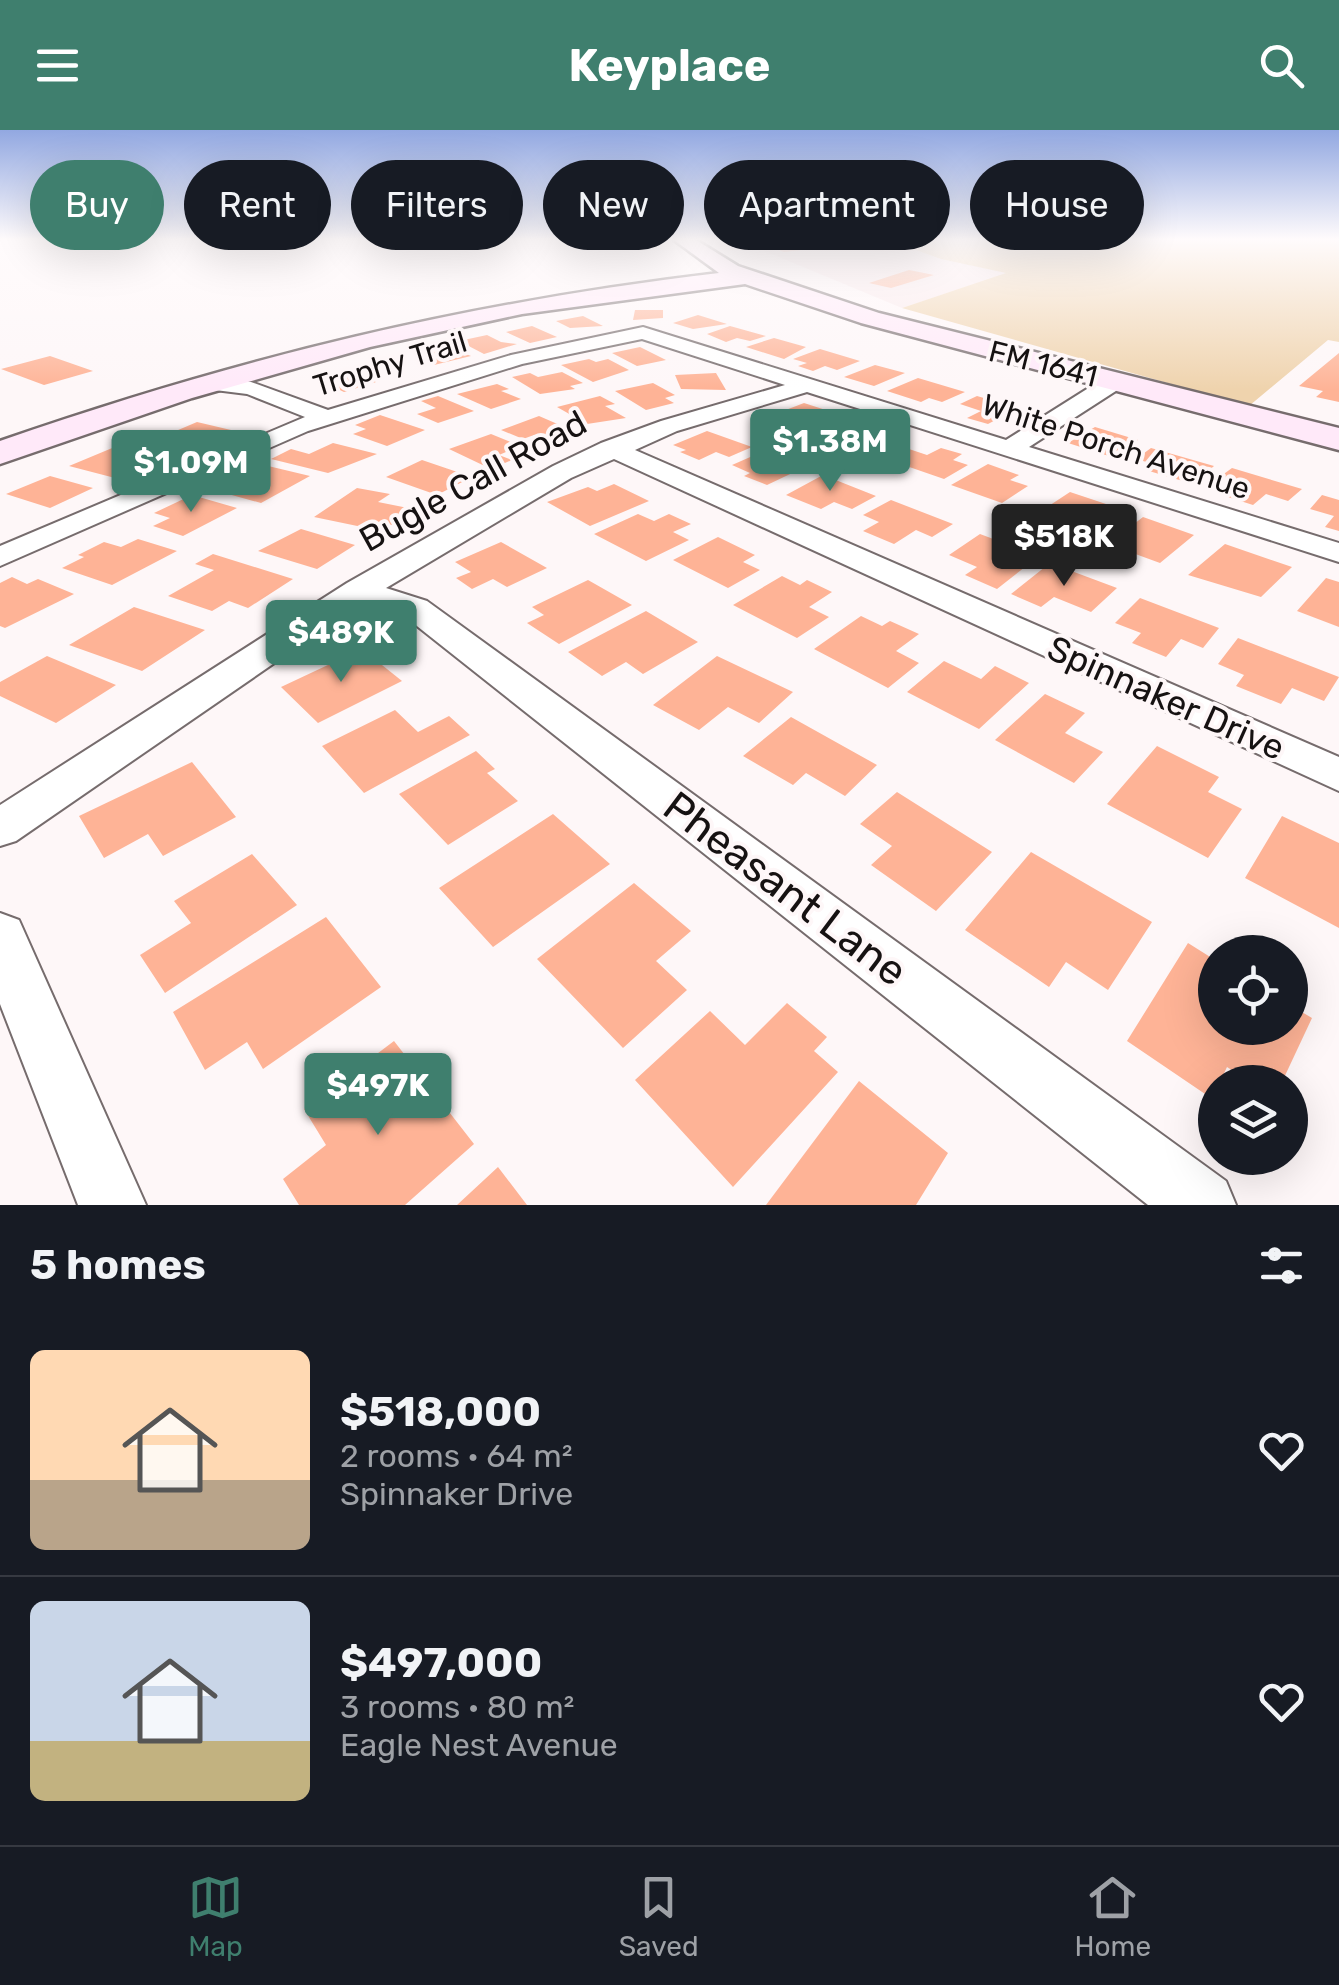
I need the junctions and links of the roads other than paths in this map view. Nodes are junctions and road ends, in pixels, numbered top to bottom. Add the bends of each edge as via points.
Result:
1 (651, 290) edge
2 (792, 290) edge
3 (644, 333) joint
4 (208, 382) junction
5 (1114, 382) junction
6 (807, 385) junction
7 (326, 417) junction
8 (300, 426) junction
9 (1339, 438) edge
10 (610, 448) junction
11 (1011, 448) junction
12 (0, 452) edge
13 (1339, 553) edge
14 (0, 557) edge
15 (359, 590) junction
16 (1339, 775) edge
17 (0, 828) edge
18 (0, 936) edge
19 (112, 1205) edge
20 (1202, 1205) edge

1 - 4 main road via 487,313
2 - 5 main road, FM 1641 / FM 1641 via 870,318
3 - 6 street, White Porch Avenue
3 - 7 street, Trophy Trail via 518,359
4 - 7 street via 252,388
4 - 8 street via 222,399
4 - 12 main road
5 - 9 main road, FM 1641 / FM 1641
5 - 11 street
6 - 10 street, Bugle Call Road
6 - 11 street, White Porch Avenue
7 - 8 street, Trophy Trail
8 - 14 street, Trophy Trail
10 - 15 street, Bugle Call Road
10 - 16 street, Spinnaker Drive
11 - 13 street, White Porch Avenue
15 - 17 street, Bugle Call Road
15 - 20 street, Pheasant Lane via 415,608
18 - 19 street

